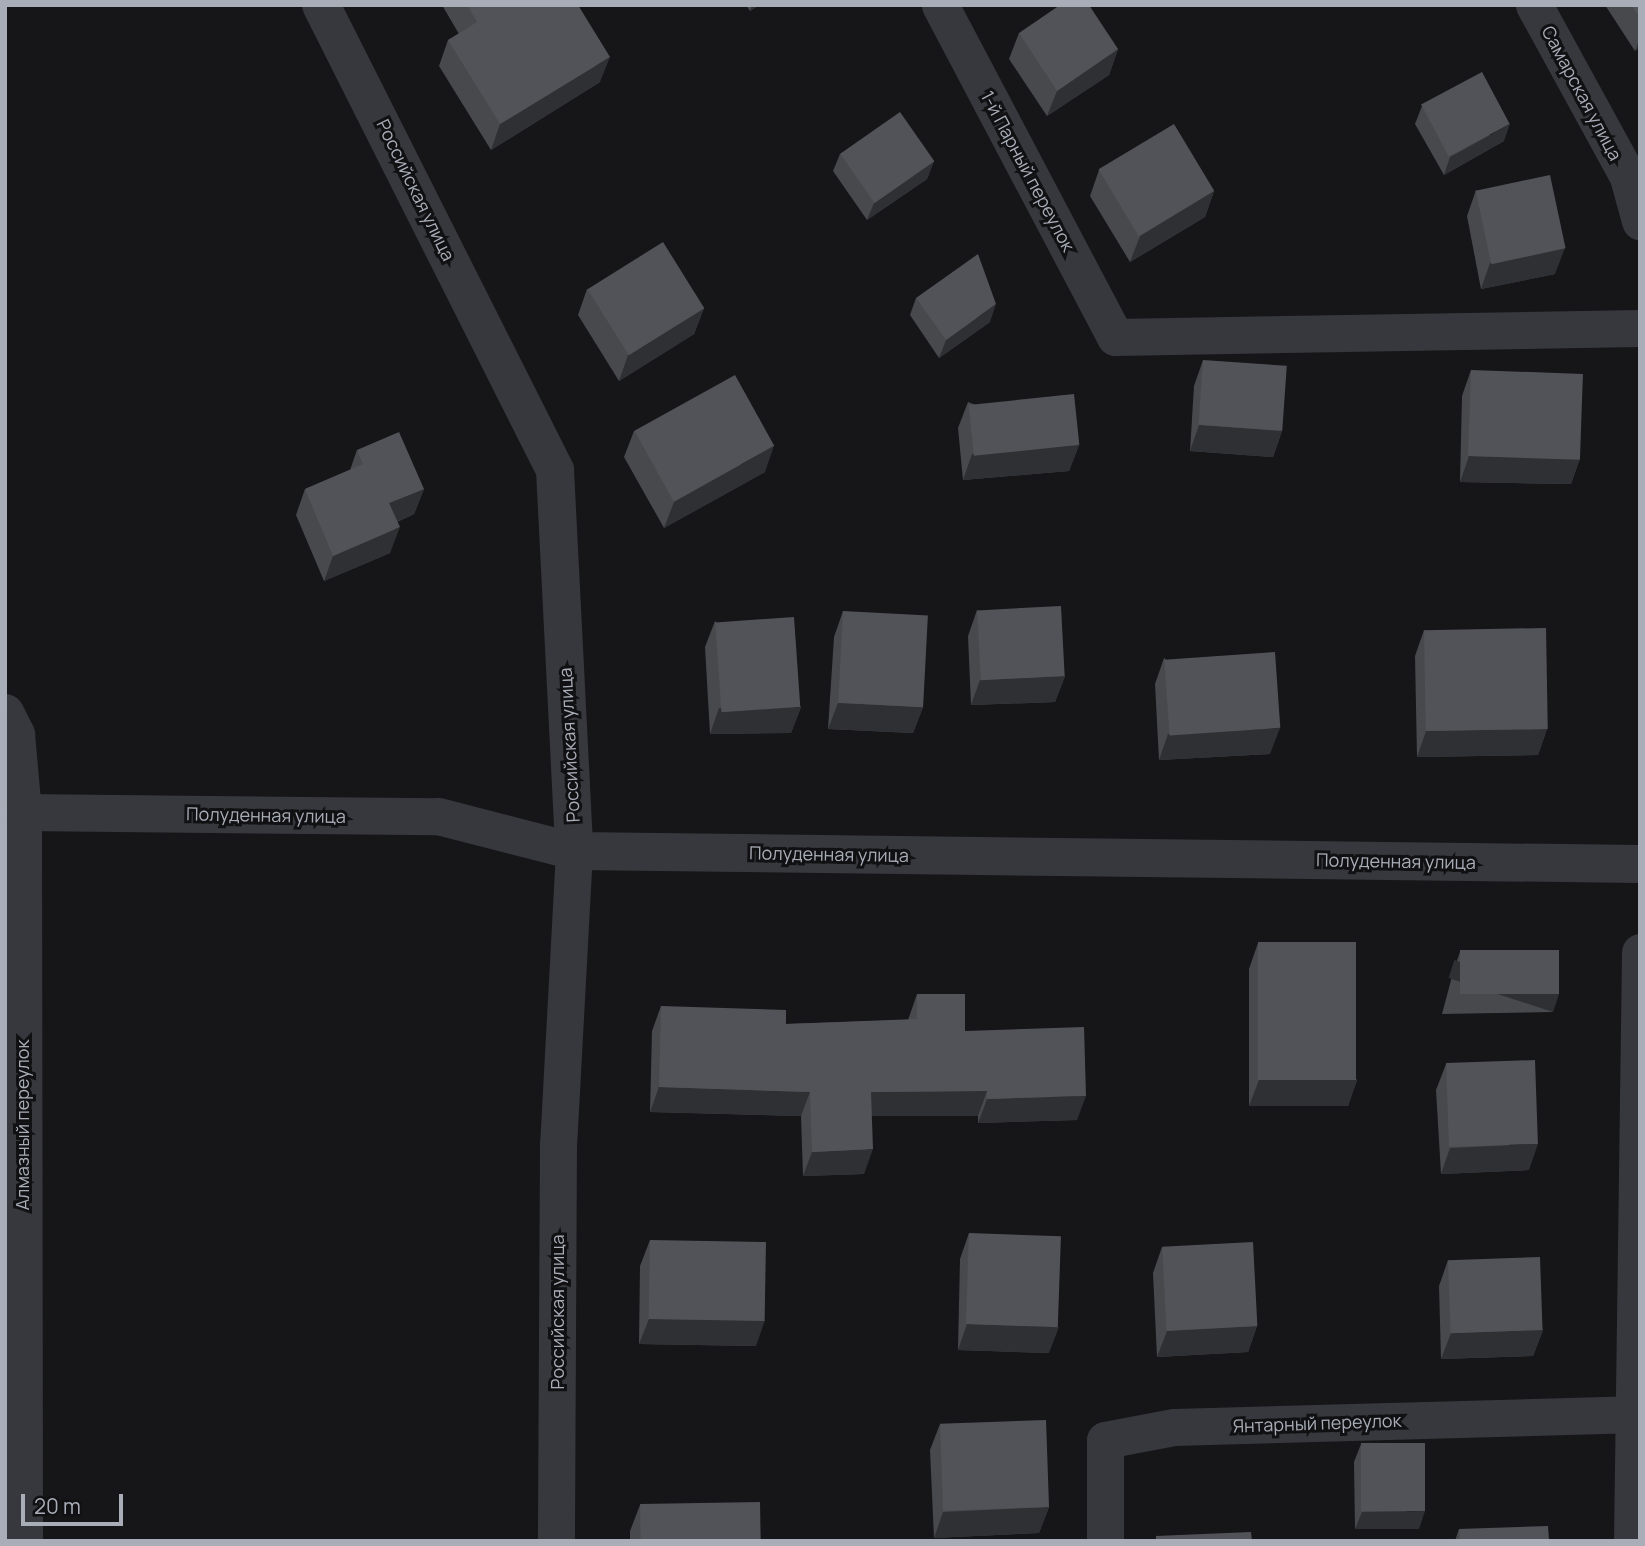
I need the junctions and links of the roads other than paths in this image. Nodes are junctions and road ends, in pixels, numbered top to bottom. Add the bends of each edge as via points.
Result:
1 (321, 5) edge
2 (940, 5) edge
3 (1534, 5) edge
4 (1640, 221) edge
5 (1640, 328) edge
6 (5, 712) edge
7 (23, 812) junction
8 (574, 851) junction
9 (1640, 864) edge
10 (1640, 952) edge
11 (1636, 1414) edge
12 (24, 1541) edge
13 (556, 1541) edge
14 (1105, 1541) edge
15 (1632, 1541) edge

1 - 8 street, Российская улица via 555,470
2 - 5 street, 1-й Парный переулок via 1115,337
3 - 4 street, Самарская улица via 1628,177
6 - 7 street, Алмазный переулок via 16,734
7 - 8 street, Полуденная улица via 438,816
7 - 12 street, Алмазный переулок
8 - 9 street, Полуденная улица
8 - 13 street, Российская улица via 558,1145
10 - 11 street
11 - 14 street, Янтарный переулок via 1174,1427 1105,1440
11 - 15 street

